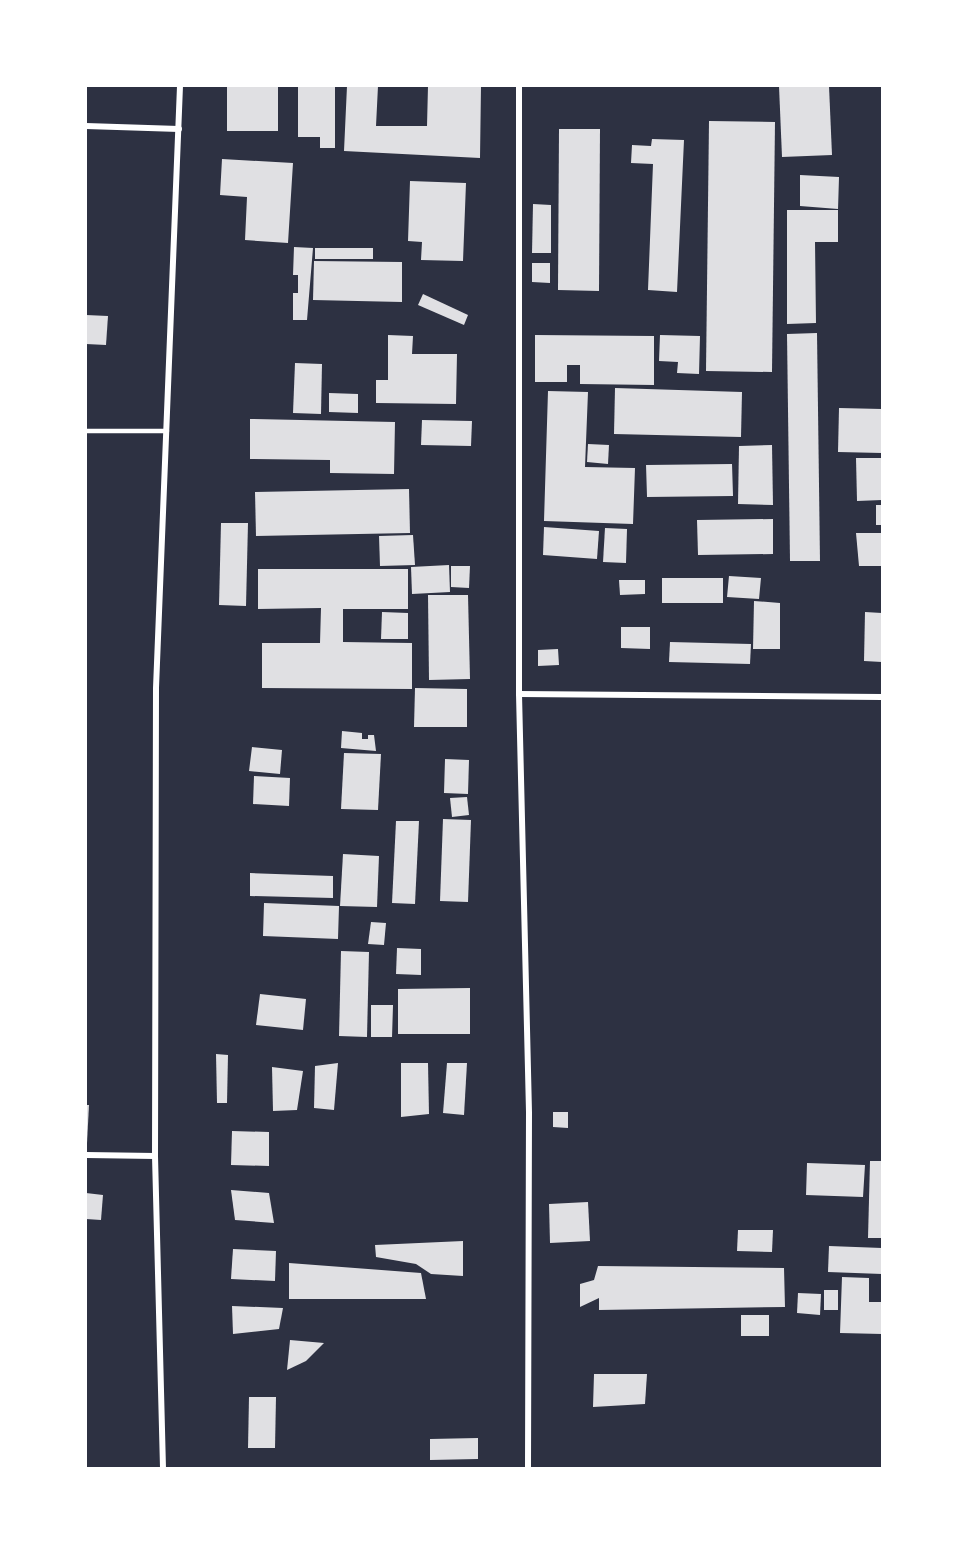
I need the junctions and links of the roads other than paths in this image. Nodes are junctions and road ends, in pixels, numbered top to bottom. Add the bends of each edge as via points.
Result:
1 (180, 86) edge
2 (519, 86) edge
3 (86, 126) edge
4 (179, 129) junction
5 (86, 431) edge
6 (167, 431) junction
7 (519, 694) junction
8 (882, 697) edge
9 (86, 1155) edge
10 (155, 1156) junction
11 (163, 1468) edge
12 (528, 1468) edge

1 - 4 street
2 - 7 street
3 - 4 street
4 - 6 street
5 - 6 lane
6 - 10 street via 156,688
7 - 8 street
7 - 12 street via 529,1112
9 - 10 street
10 - 11 street

